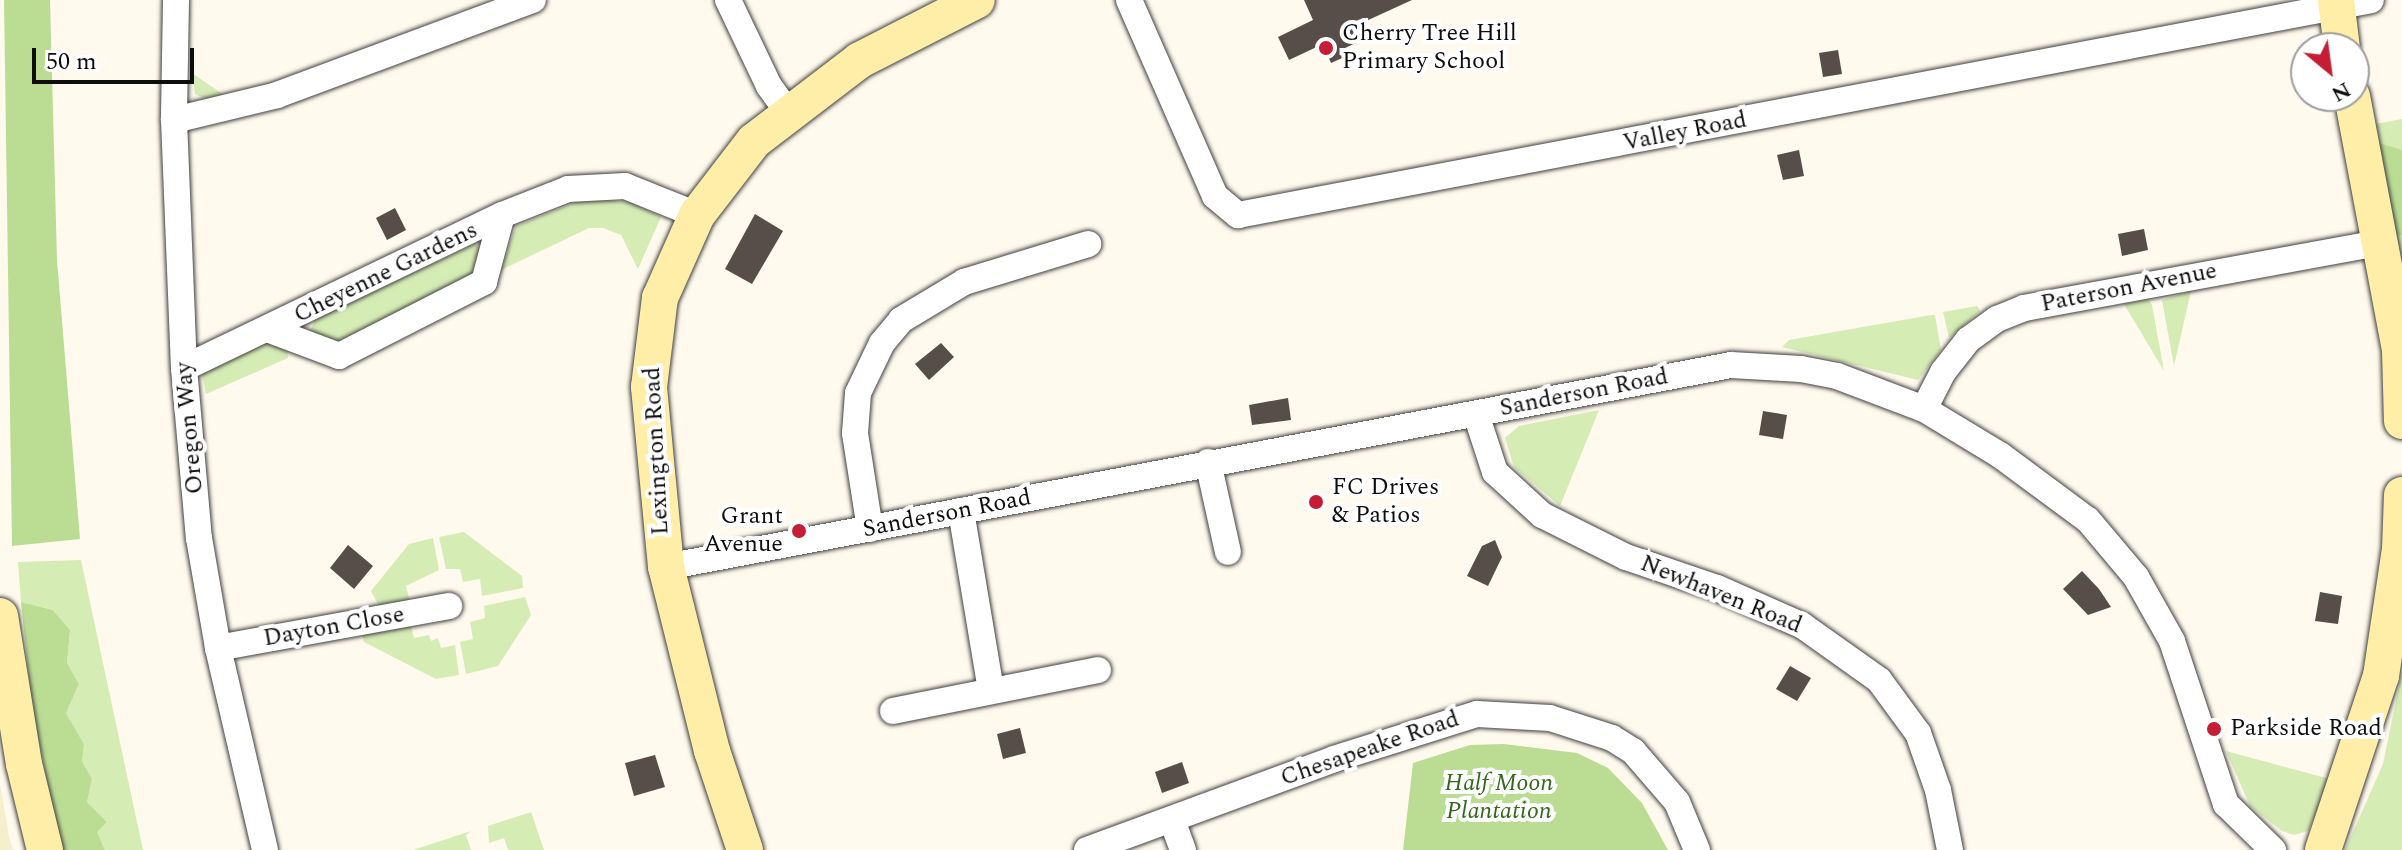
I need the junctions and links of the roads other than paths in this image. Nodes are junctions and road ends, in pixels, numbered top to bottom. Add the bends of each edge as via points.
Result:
1 (176, 0) edge
2 (533, 0) edge
3 (728, 0) edge
4 (977, 0) edge
5 (1129, 0) edge
6 (2371, 0) edge
7 (2336, 3) edge
8 (2340, 32) edge
9 (787, 111) junction
10 (2355, 112) edge
11 (174, 120) junction
12 (502, 215) junction
13 (697, 215) junction
14 (2379, 243) junction
15 (1088, 244) dead end
16 (270, 330) junction
17 (184, 368) junction
18 (1924, 409) junction
19 (1476, 414) junction
20 (2402, 421) edge
21 (1208, 462) junction
22 (2402, 495) edge
23 (961, 511) junction
24 (870, 529) junction
25 (1228, 552) dead end
26 (666, 567) junction
27 (449, 606) dead end
28 (0, 616) edge
29 (218, 648) junction
30 (1098, 670) dead end
31 (991, 691) junction
32 (893, 711) dead end
33 (1172, 820) junction
34 (45, 850) edge
35 (265, 850) edge
36 (745, 850) edge
37 (1087, 850) edge
38 (1183, 850) edge
39 (1697, 850) edge
40 (1950, 850) edge
41 (2273, 850) edge
42 (2323, 850) edge

1 - 11 street, Oregon Way
2 - 11 street via 304,86
3 - 9 street via 769,86
4 - 9 street, Lexington Road via 860,60
5 - 7 street, Valley Road via 1215,196 1238,215
6 - 7 street, Valley Road
7 - 8 street
9 - 13 street, Lexington Road via 733,165
10 - 14 street
11 - 17 street, Oregon Way
12 - 13 street, Cheyenne Gardens via 568,189 608,185 641,190
12 - 16 street, Cheyenne Gardens
12 - 16 street, Cheyenne Gardens via 484,282 339,356
13 - 26 street, Lexington Road via 669,272 652,343 651,435
14 - 18 street, Paterson Avenue via 2010,313 1959,349
14 - 20 street via 2400,351
15 - 24 street via 964,282 901,320 882,343 858,393 855,433
16 - 17 street, Cheyenne Gardens
17 - 29 street, Oregon Way via 199,538
18 - 19 street, Sanderson Road via 1837,376 1731,365
18 - 41 street, Sanderson Road via 2000,455 2088,520 2121,555 2172,641 2226,804
19 - 21 street, Sanderson Road
19 - 40 street, Newhaven Road via 1495,472 1542,515 1626,557 1717,588 1803,626 1879,680 1918,733 1938,790
21 - 23 street, Sanderson Road
21 - 25 street
22 - 42 street via 2400,549 2381,676
23 - 24 street, Sanderson Road
23 - 31 street
24 - 26 street, Sanderson Road
26 - 36 street, Lexington Road via 712,751
27 - 29 street, Dayton Close
28 - 34 street via 24,764
29 - 35 street, Oregon Way
30 - 31 street
31 - 32 street
33 - 37 street, Chesapeake Road
33 - 38 street
33 - 39 street, Chesapeake Road via 1447,721 1477,714 1517,715 1583,727 1633,751 1677,802

